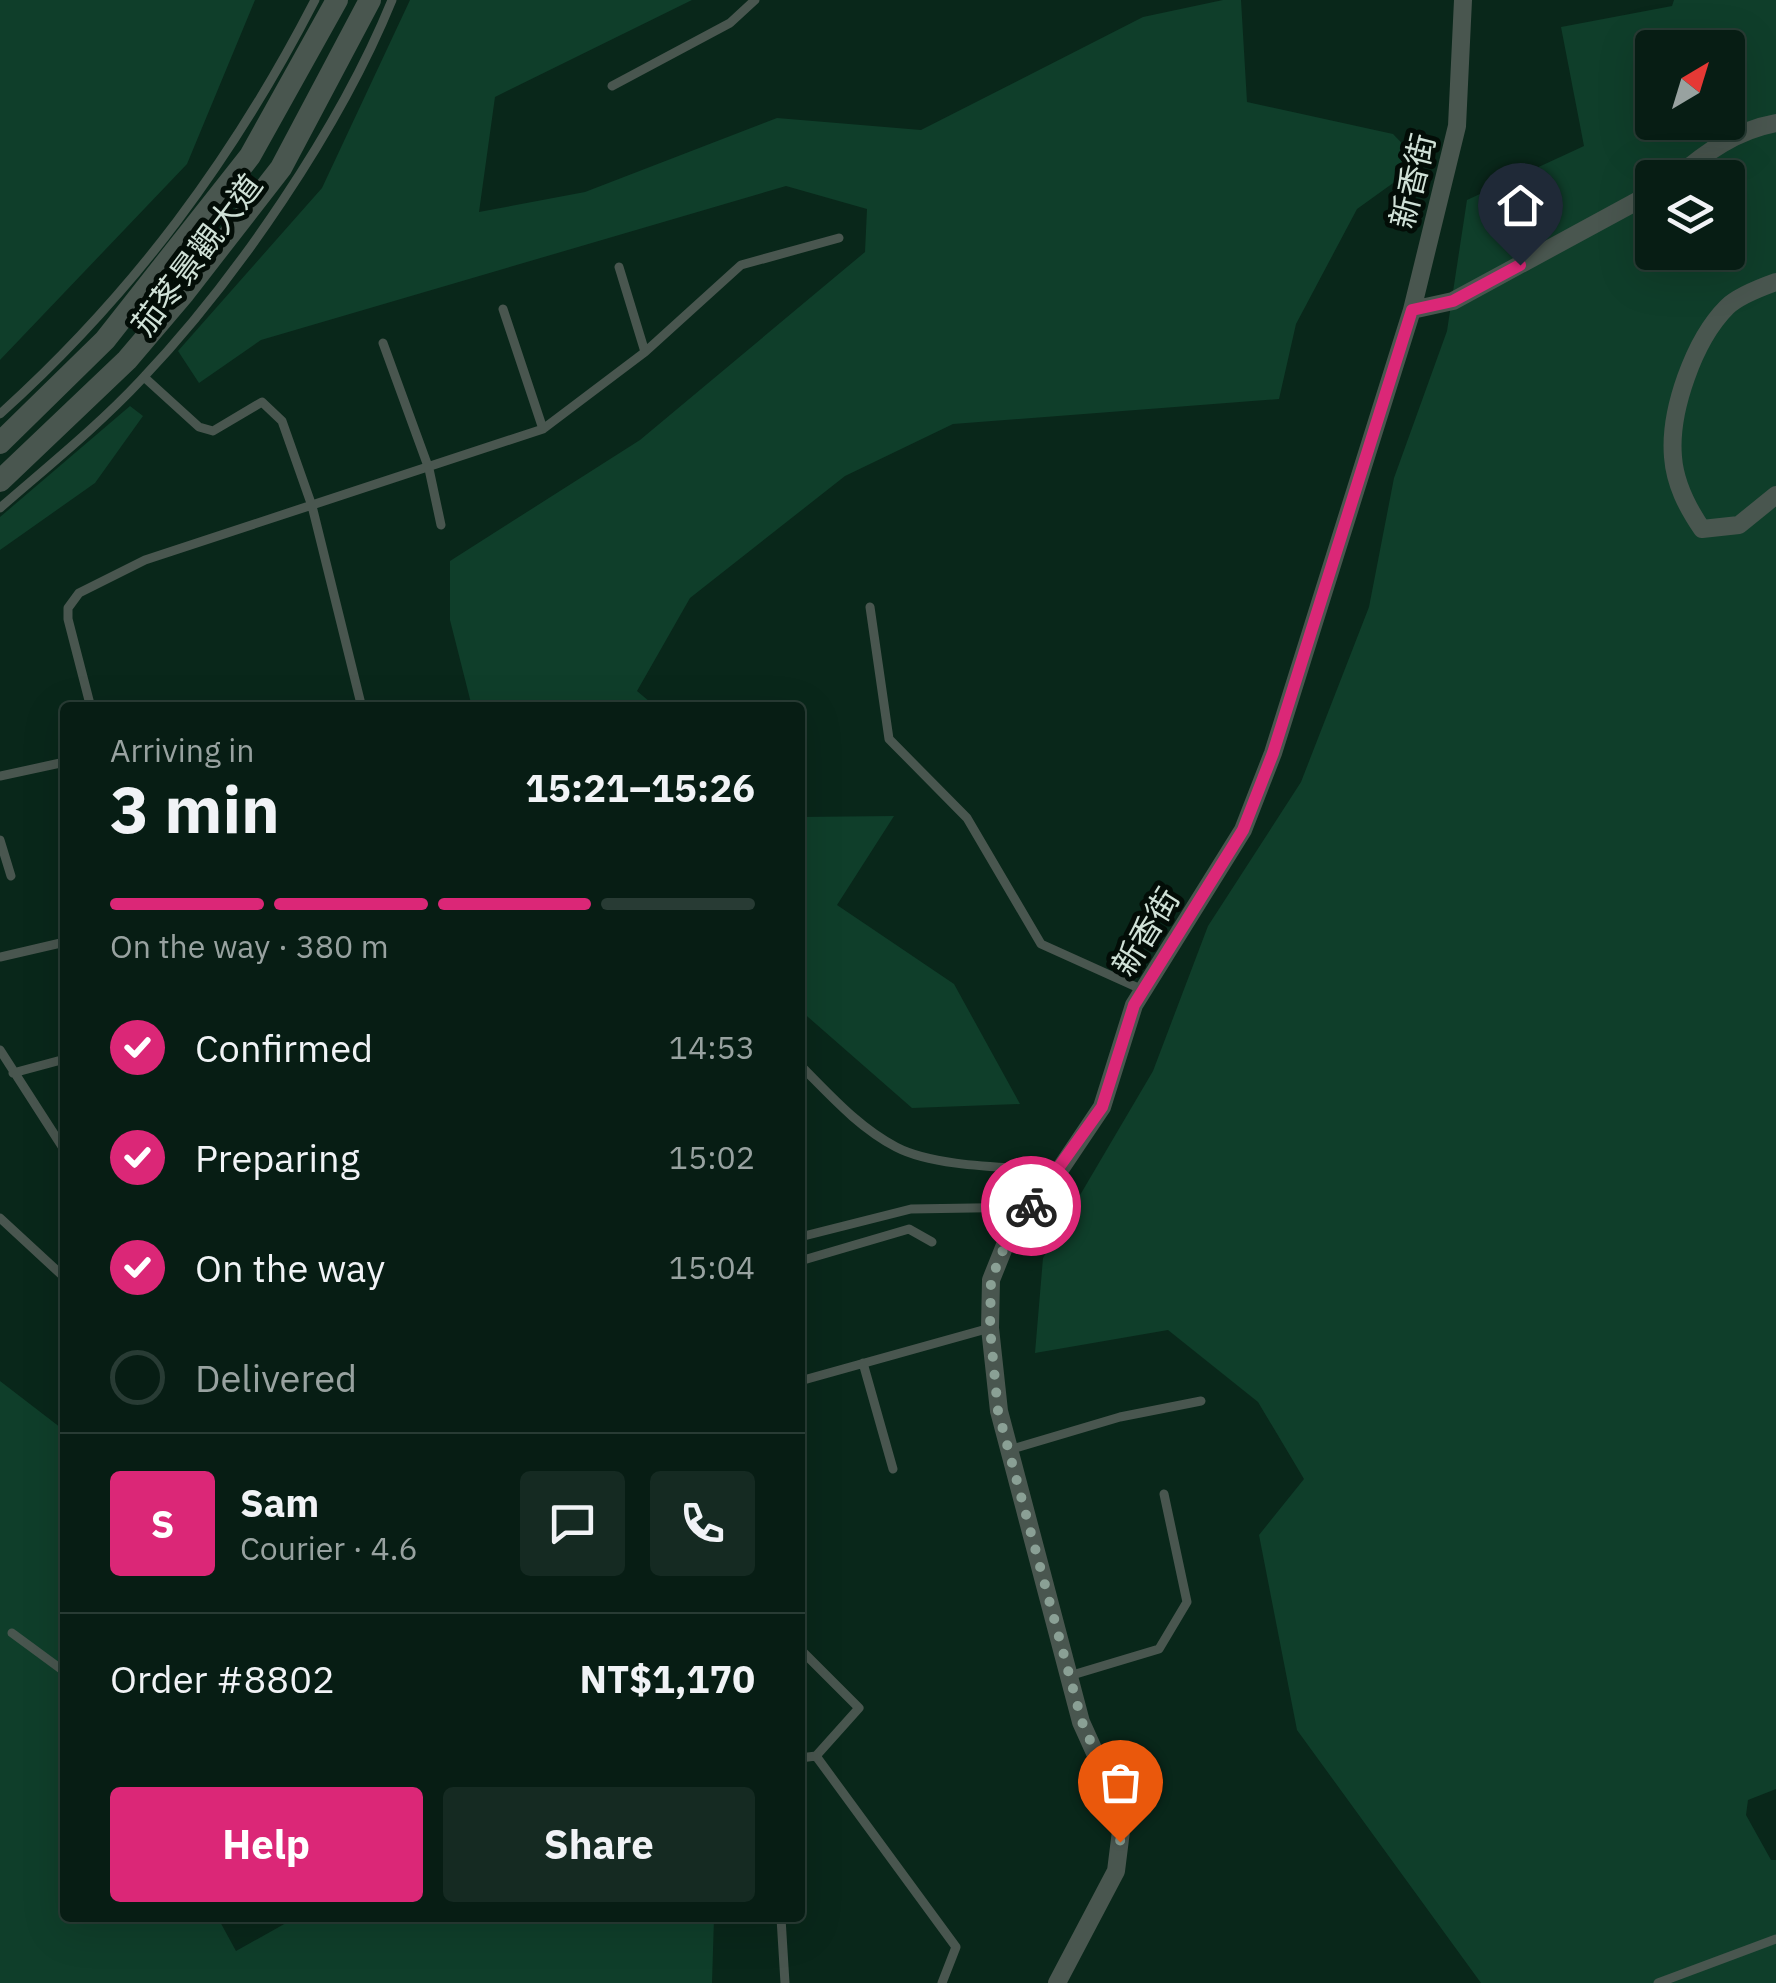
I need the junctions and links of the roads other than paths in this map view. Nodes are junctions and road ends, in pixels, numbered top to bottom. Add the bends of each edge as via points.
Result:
1 (315, 0) edge
2 (337, 0) edge
3 (370, 0) edge
4 (392, 0) edge
5 (755, 0) edge
6 (1463, 0) edge
7 (612, 86) dead end
8 (1776, 123) edge
9 (1697, 160) edge
10 (1635, 202) edge
11 (839, 238) dead end
12 (619, 267) dead end
13 (1776, 282) edge
14 (502, 309) dead end
15 (1412, 310) junction
16 (383, 343) dead end
17 (645, 352) junction
18 (144, 377) junction
19 (0, 414) edge
20 (542, 429) junction
21 (0, 443) edge
22 (429, 469) junction
23 (0, 480) edge
24 (1776, 496) edge
25 (312, 506) junction
26 (0, 508) edge
27 (441, 525) dead end
28 (870, 606) dead end
29 (89, 702) edge
30 (361, 702) edge
31 (60, 763) edge
32 (0, 776) edge
33 (0, 840) edge
34 (11, 876) dead end
35 (60, 943) edge
36 (0, 957) edge
37 (1145, 992) junction
38 (0, 1050) edge
39 (60, 1060) edge
40 (805, 1071) edge
41 (13, 1073) junction
42 (60, 1144) edge
43 (1059, 1171) junction
44 (1030, 1207) junction
45 (0, 1218) edge
46 (805, 1237) edge
47 (932, 1242) dead end
48 (805, 1259) edge
49 (60, 1273) edge
50 (990, 1328) junction
51 (863, 1363) junction
52 (805, 1379) edge
53 (1201, 1401) dead end
54 (1009, 1450) junction
55 (893, 1469) dead end
56 (1164, 1494) dead end
57 (12, 1633) dead end
58 (805, 1654) edge
59 (60, 1668) edge
60 (1069, 1676) junction
61 (816, 1756) junction
62 (805, 1757) edge
63 (781, 1922) edge
64 (1776, 1939) edge
65 (785, 1983) edge
66 (942, 1983) edge
67 (1057, 1983) edge
68 (1658, 1983) edge

1 - 19 lane, 茄苳景觀大道 via 230,150 162,244 92,326
2 - 21 street, 茄苳景觀大道 via 250,156 104,340
3 - 23 street, 茄苳景觀大道 via 282,168 127,360
4 - 18 lane, 茄苳景觀大道 via 347,95 286,191
5 - 7 lane via 730,23
6 - 15 street, 新香街 via 1457,126
8 - 9 street via 1754,127
10 - 15 street via 1453,301
11 - 17 lane via 741,265
12 - 17 lane
13 - 24 street via 1728,305 1698,351 1674,413 1672,459 1684,502 1702,529 1740,525
14 - 20 lane
15 - 37 street, 新香街 via 1243,830
16 - 22 lane
17 - 20 lane
18 - 25 lane via 200,428 214,432 262,402 282,421
18 - 26 lane, 茄苳景觀大道
20 - 22 lane
22 - 25 lane
22 - 27 lane
25 - 29 lane via 146,560 79,593 68,619
25 - 30 lane
28 - 37 lane via 889,738 967,818 1041,944
31 - 32 lane
33 - 34 lane
35 - 36 lane
37 - 43 street, 新香街 via 1134,1005 1102,1107
38 - 41 lane
39 - 41 lane
40 - 43 lane via 848,1115 898,1148 954,1163
41 - 42 lane
43 - 44 street, 新香街
44 - 46 lane via 911,1209
44 - 50 street, 新香街 via 1011,1230 991,1280
45 - 49 lane
47 - 48 lane via 909,1229
50 - 51 lane
50 - 54 street, 新香街
51 - 52 lane
51 - 55 lane
53 - 54 lane
54 - 60 street, 新香街
56 - 60 lane via 1187,1602 1160,1649
57 - 59 lane
58 - 61 lane via 859,1708
60 - 67 street, 新香街 via 1123,1815 1116,1870
61 - 62 lane
61 - 66 lane via 956,1947
63 - 65 lane
64 - 68 lane

